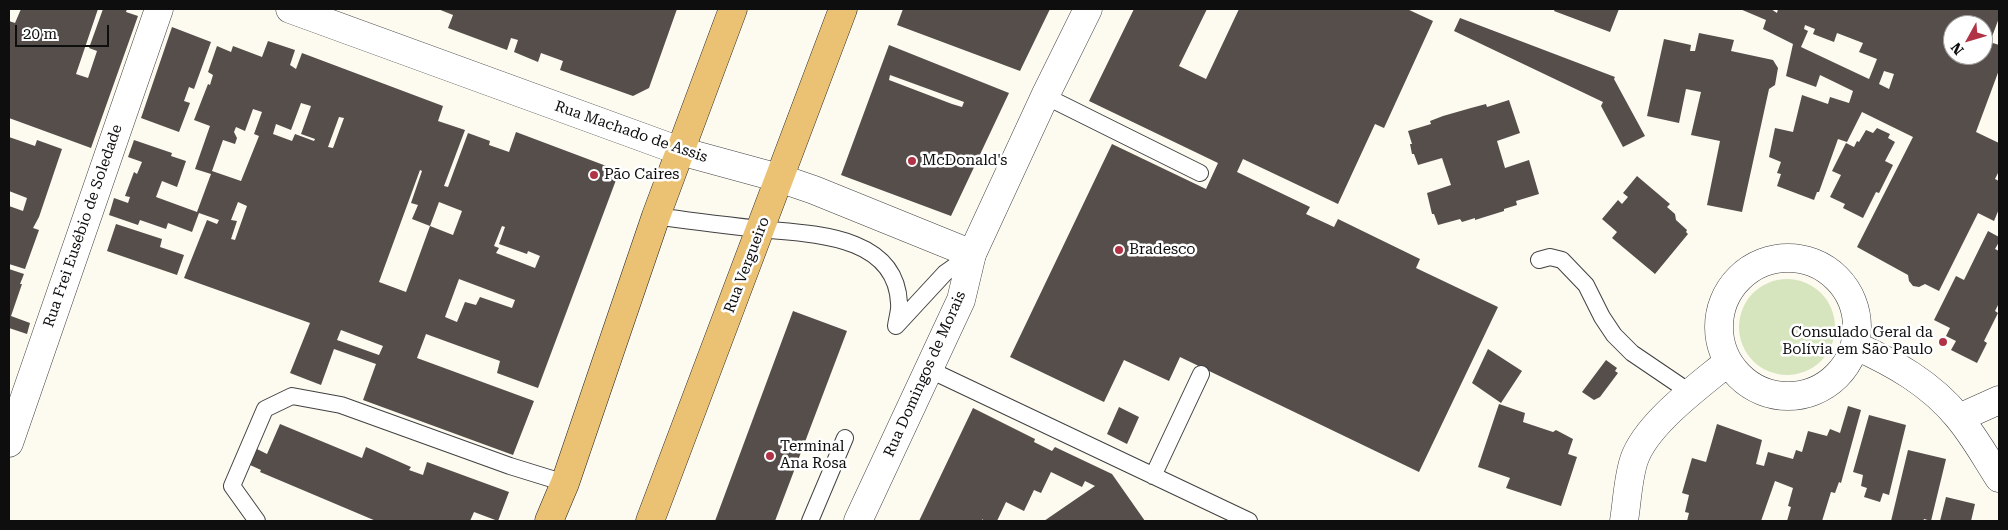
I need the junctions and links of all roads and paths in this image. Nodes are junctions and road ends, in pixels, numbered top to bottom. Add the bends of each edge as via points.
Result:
1 (159, 9) edge
2 (290, 9) edge
3 (732, 9) edge
4 (843, 9) edge
5 (1088, 9) edge
6 (1045, 96) junction
7 (680, 151) junction
8 (1200, 173) dead end
9 (779, 178) junction
10 (656, 216) junction
11 (761, 229) junction
12 (972, 254) junction
13 (1539, 260) dead end
14 (1856, 346) junction
15 (1728, 362) junction
16 (928, 369) junction
17 (1201, 374) dead end
18 (1691, 393) junction
19 (1999, 400) edge
20 (1959, 418) junction
21 (845, 438) dead end
22 (9, 443) edge
23 (1153, 476) junction
24 (1999, 478) edge
25 (565, 483) junction
26 (257, 521) edge
27 (549, 521) edge
28 (650, 521) edge
29 (810, 521) edge
30 (858, 521) edge
31 (1250, 521) edge
32 (1624, 521) edge

1 - 22 street, Rua Frei Eusébio de Soledade
2 - 7 street, Rua Machado de Assis
3 - 7 main road
4 - 9 main road, Rua Vergueiro
5 - 6 street, Rua Domingos de Morais
6 - 8 lane
6 - 12 street, Rua Domingos de Morais
7 - 9 street, Rua Machado de Assis
7 - 10 main road
9 - 11 main road, Rua Vergueiro
9 - 12 street, Rua Machado de Assis
10 - 11 lane
10 - 25 main road
11 - 12 lane via 840,239 862,248 882,262 896,284 899,305 896,326 945,274
11 - 28 main road, Rua Vergueiro
12 - 16 street, Rua Domingos de Morais via 961,300
13 - 18 lane via 1550,257 1562,260 1586,285 1614,334 1632,352
14 - 15 street via 1838,375 1804,394 1785,396 1766,392 1749,383
14 - 15 street via 1857,322 1843,285 1828,271 1811,262 1791,258 1772,260 1753,267 1726,295 1720,314 1719,334
14 - 20 street via 1907,371
15 - 18 street
16 - 23 lane
16 - 30 street, Rua Domingos de Morais
17 - 23 lane
18 - 32 street via 1648,436 1634,460
19 - 20 street
20 - 24 street
21 - 29 lane
23 - 31 lane
25 - 26 lane via 342,405 292,396 265,408 232,486
25 - 27 main road

